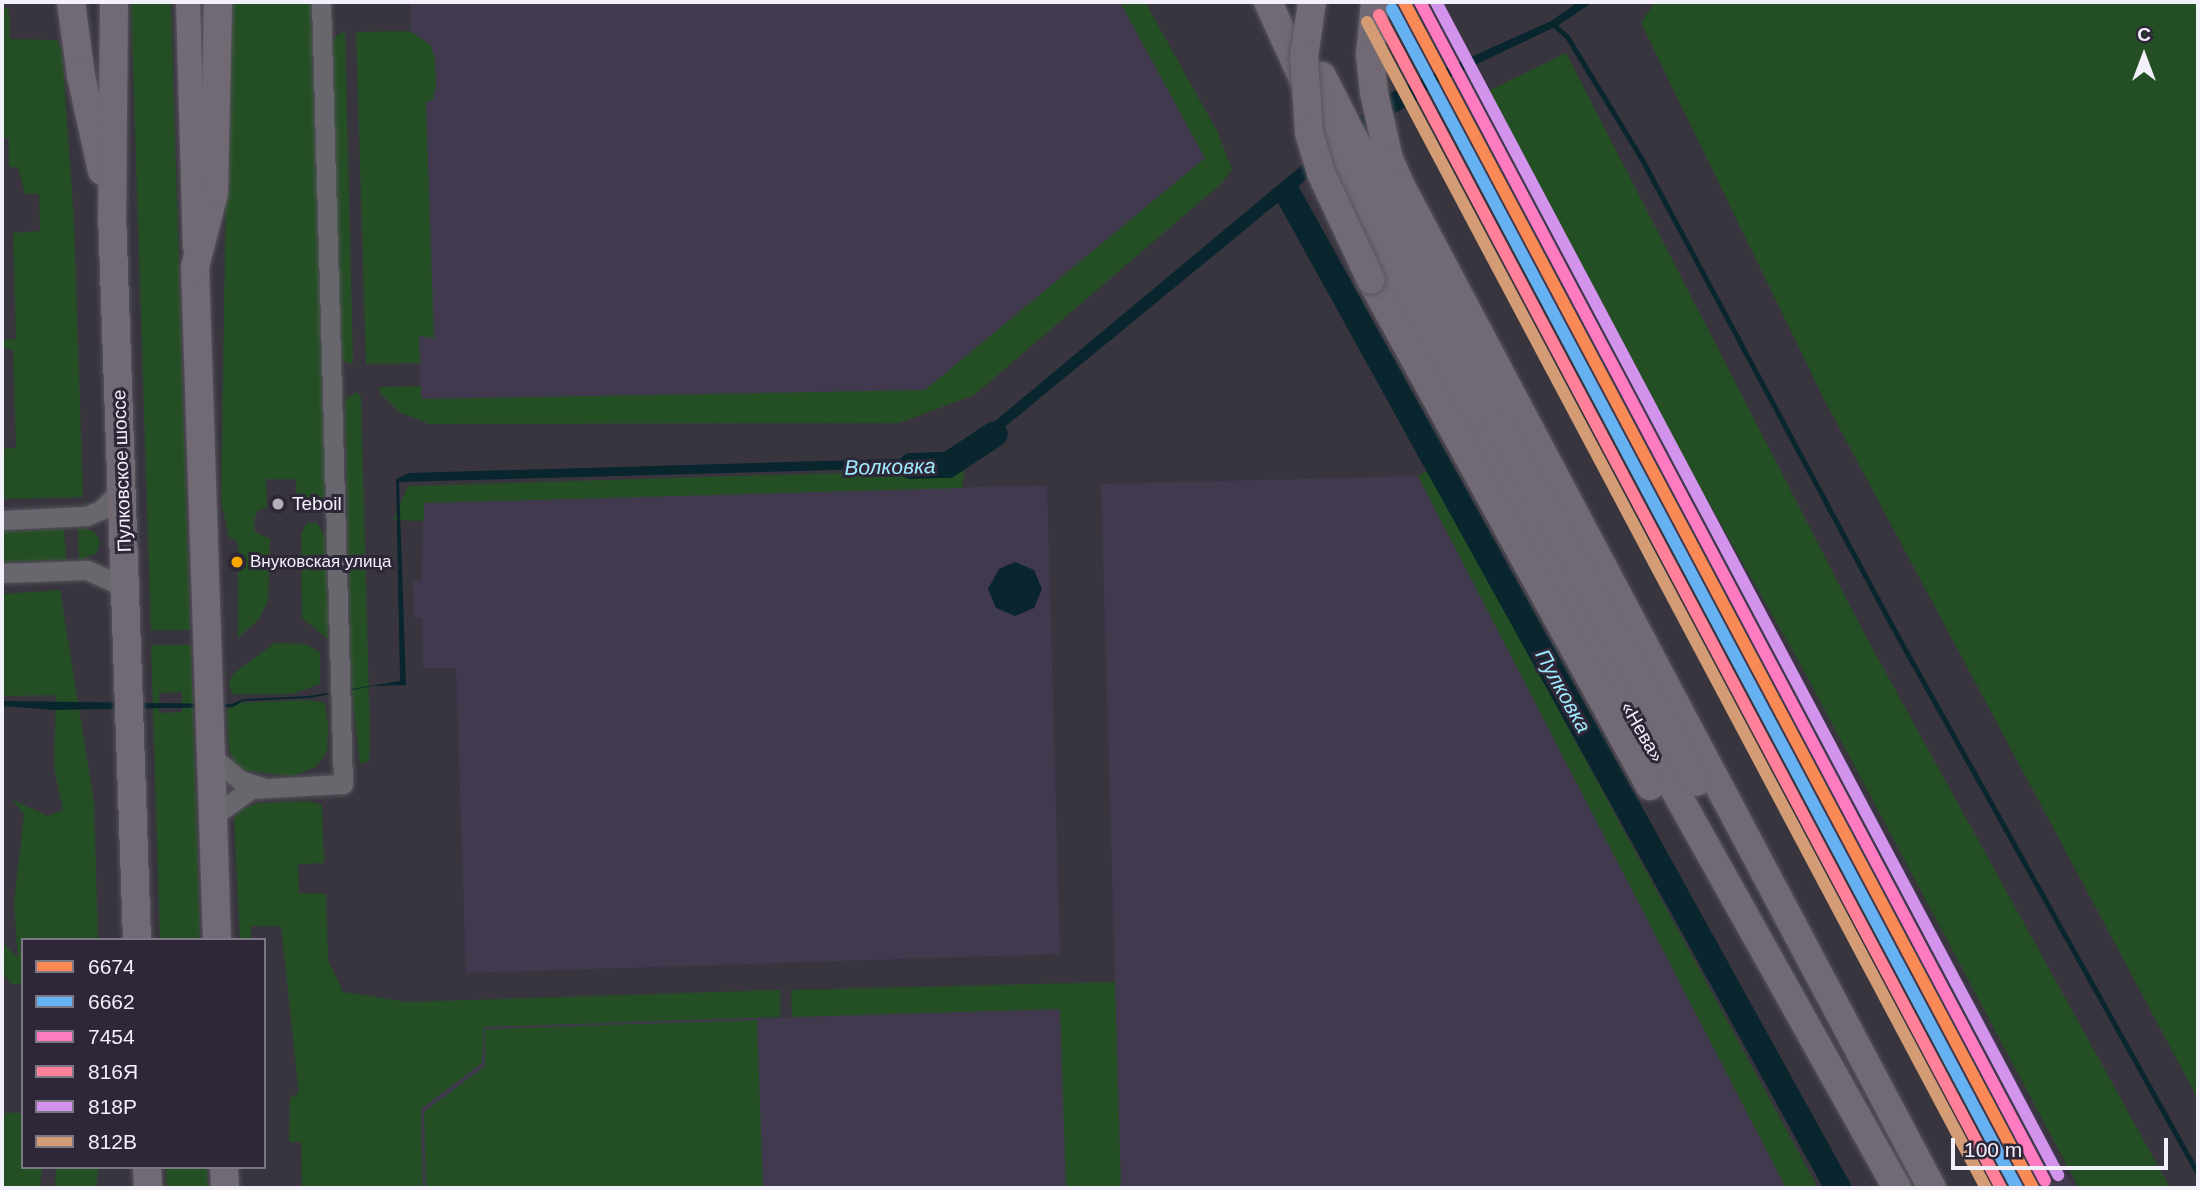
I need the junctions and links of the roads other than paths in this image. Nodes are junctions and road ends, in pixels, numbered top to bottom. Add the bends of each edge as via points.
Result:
1 (71, 2) edge
2 (114, 2) edge
3 (188, 2) edge
4 (218, 2) edge
5 (321, 2) edge
6 (1268, 2) edge
7 (1288, 2) edge
8 (1311, 2) edge
9 (1375, 2) edge
10 (112, 214) junction
11 (1403, 266) junction
12 (195, 268) junction
13 (121, 489) junction
14 (2, 520) edge
15 (2, 573) edge
16 (127, 595) junction
17 (210, 755) junction
18 (263, 787) junction
19 (212, 817) junction
20 (137, 938) edge
21 (217, 938) edge
22 (147, 1169) edge
23 (225, 1169) edge
24 (148, 1188) edge
25 (225, 1188) edge
26 (1882, 1188) edge
27 (1897, 1188) edge
28 (1932, 1188) edge

1 - 10 highway via 81,76
2 - 10 highway, Пулковское шоссе
3 - 12 main road
4 - 12 highway via 214,193
5 - 18 street via 343,784
6 - 11 highway
7 - 11 highway
8 - 11 highway, bridge via 1304,57 1309,133 1321,173
9 - 11 highway via 1370,55 1374,93 1389,159
10 - 13 highway, Пулковское шоссе
11 - 26 highway, «Нева» via 1583,671
11 - 27 highway, «Нева» via 1478,438
11 - 28 highway, «Нева» via 1820,995 1848,1033
12 - 17 highway
13 - 14 street via 101,510 86,516
13 - 16 highway, Пулковское шоссе
15 - 16 street via 87,570 100,573
16 - 20 highway, Пулковское шоссе
17 - 18 street via 240,780
17 - 19 highway
18 - 19 street via 241,793
19 - 21 highway
22 - 24 highway
23 - 25 highway

